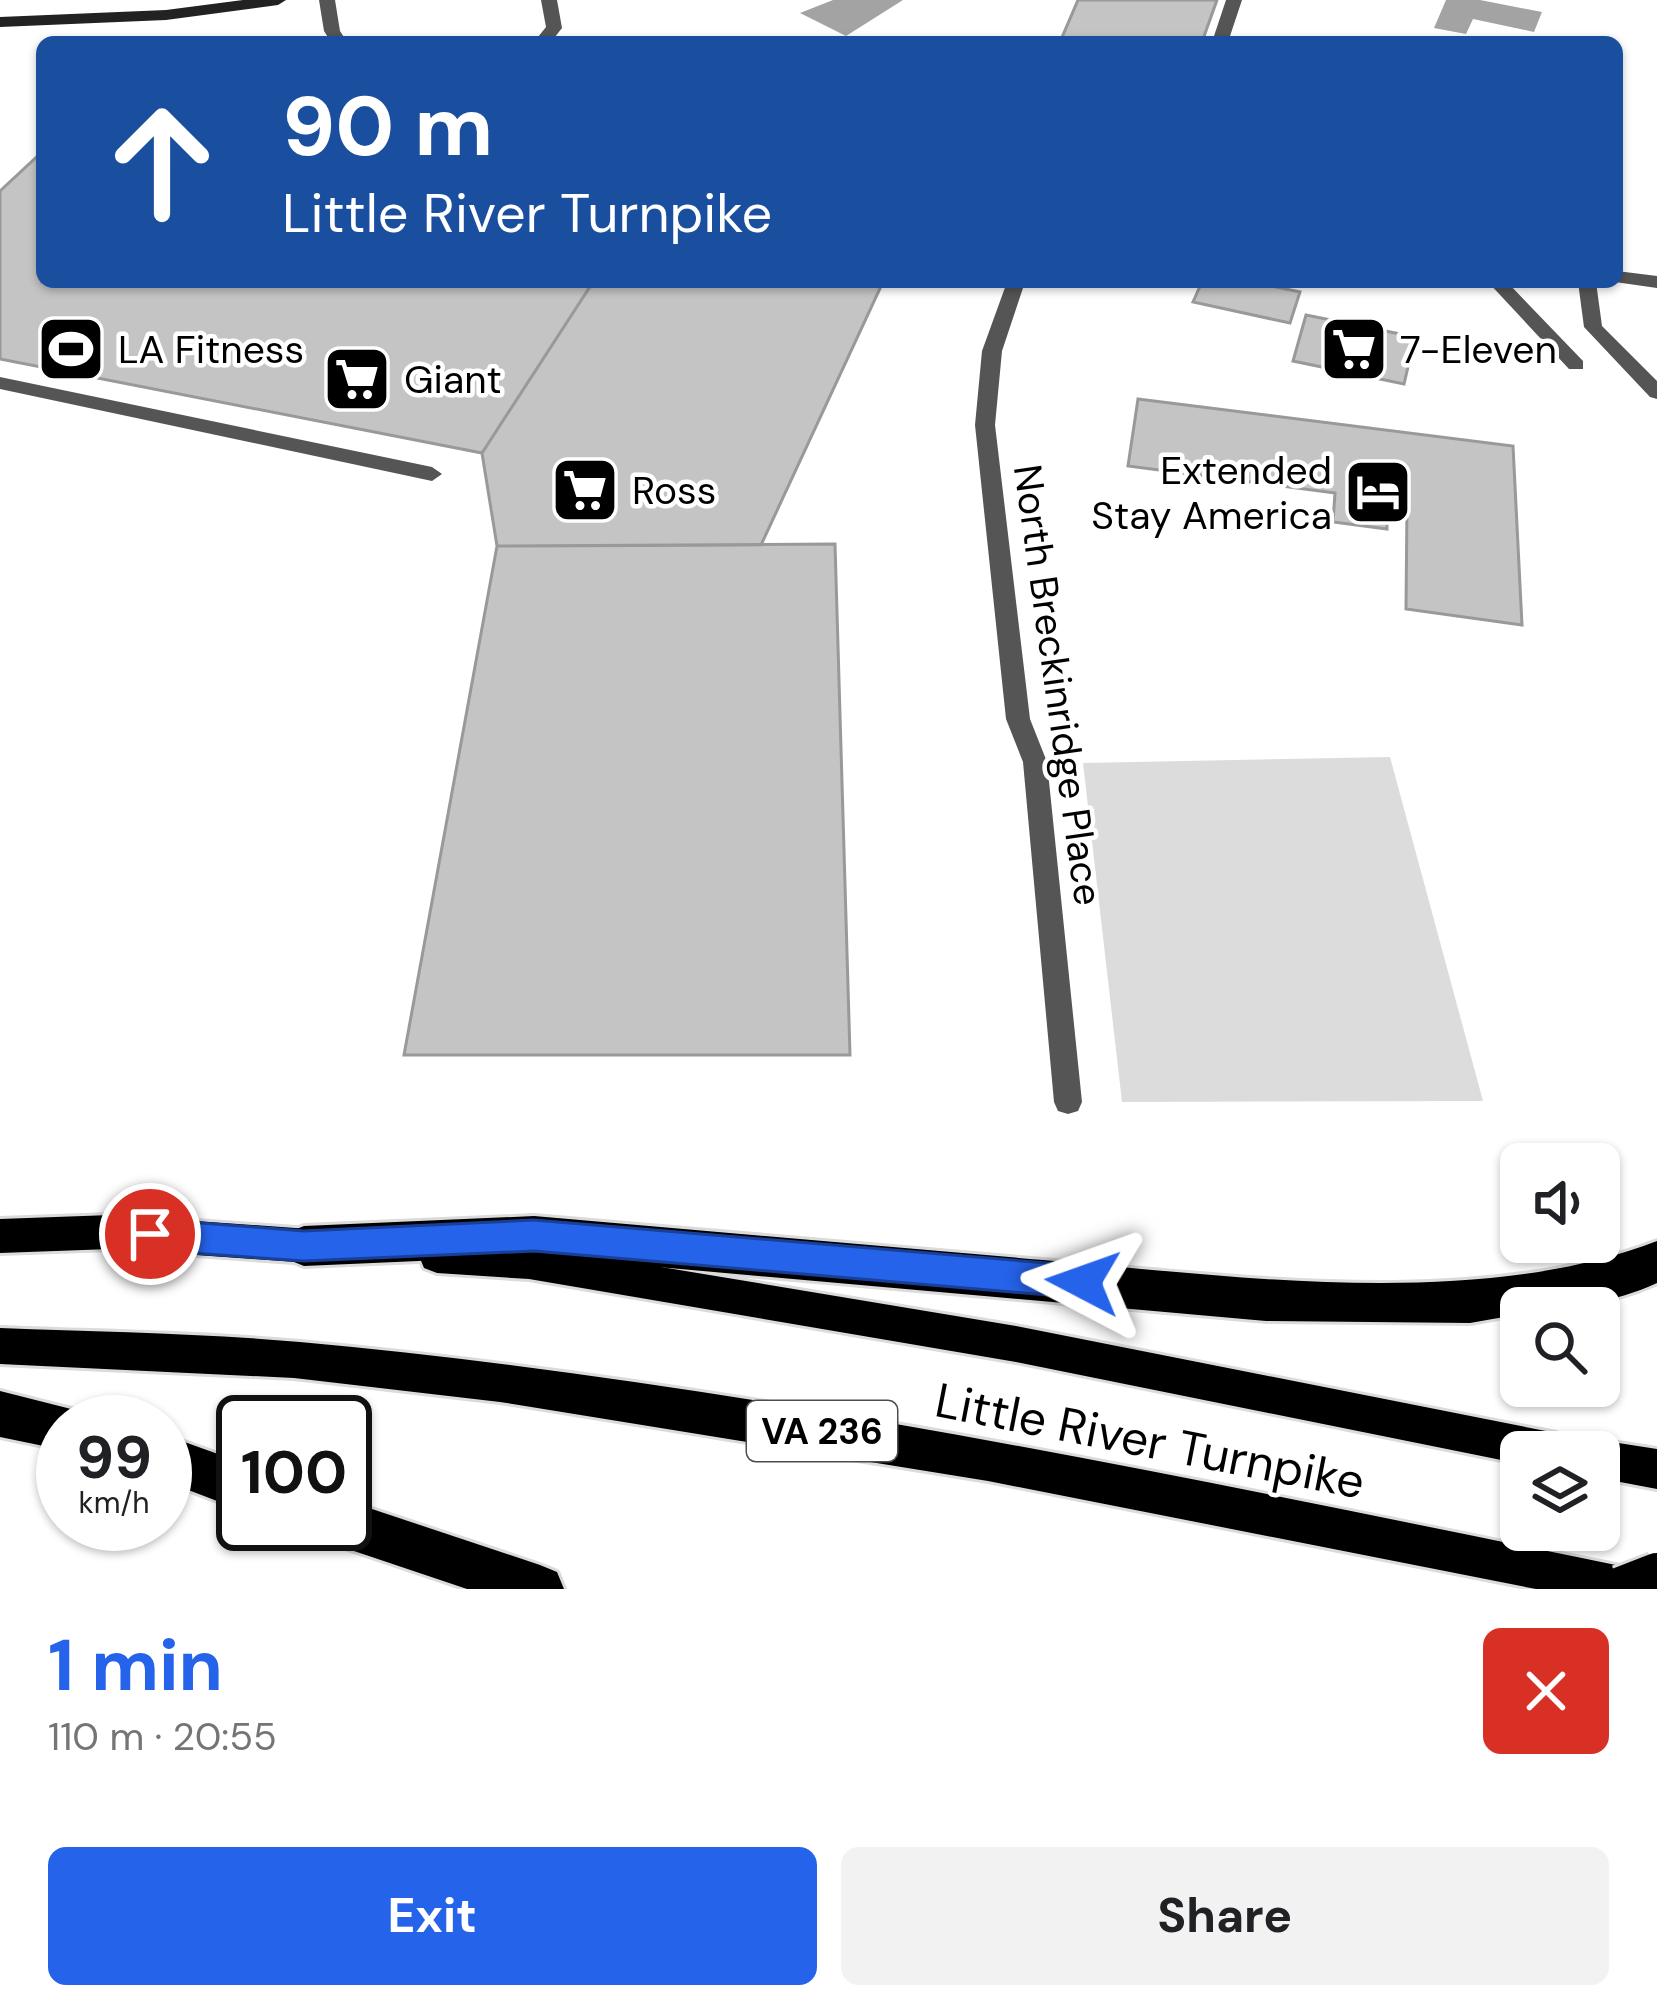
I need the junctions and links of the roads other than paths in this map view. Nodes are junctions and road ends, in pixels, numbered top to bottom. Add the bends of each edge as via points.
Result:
1 (278, 0) edge
2 (327, 0) edge
3 (549, 0) edge
4 (1234, 0) edge
5 (0, 22) edge
6 (335, 36) edge
7 (547, 36) edge
8 (1222, 36) edge
9 (1623, 278) edge
10 (1657, 282) edge
11 (1014, 288) edge
12 (1502, 288) edge
13 (1588, 288) edge
14 (1576, 365) dead end
15 (0, 383) edge
16 (1657, 393) edge
17 (432, 474) dead end
18 (1068, 1102) dead end
19 (0, 1216) edge
20 (52, 1234) junction
21 (0, 1236) edge
22 (304, 1246) junction
23 (1657, 1261) edge
24 (0, 1346) edge
25 (0, 1414) edge
26 (36, 1421) edge
27 (1500, 1441) edge
28 (1620, 1463) edge
29 (1657, 1469) edge
30 (372, 1534) edge
31 (435, 1557) junction
32 (1657, 1575) edge
33 (508, 1589) edge
34 (540, 1589) edge
35 (1621, 1589) edge
36 (1635, 1589) edge

1 - 5 main road via 146,17
2 - 6 street
3 - 7 street via 554,28
4 - 8 street
9 - 10 street
11 - 18 street, North Breckinridge Place via 992,351 985,425 1018,719 1035,761
12 - 14 street
13 - 16 street via 1593,327
15 - 17 street
19 - 20 main road
20 - 21 main road, Little River Turnpike
20 - 22 main road, Little River Turnpike
22 - 23 highway via 534,1235 1266,1300 1470,1301 1625,1276
22 - 27 main road, Little River Turnpike via 529,1262 1016,1344
24 - 36 main road, Little River Turnpike / VA 236 via 333,1364 782,1424 1088,1477
25 - 26 highway
28 - 29 main road
30 - 31 highway
31 - 33 highway
31 - 34 highway
32 - 35 highway, bridge

